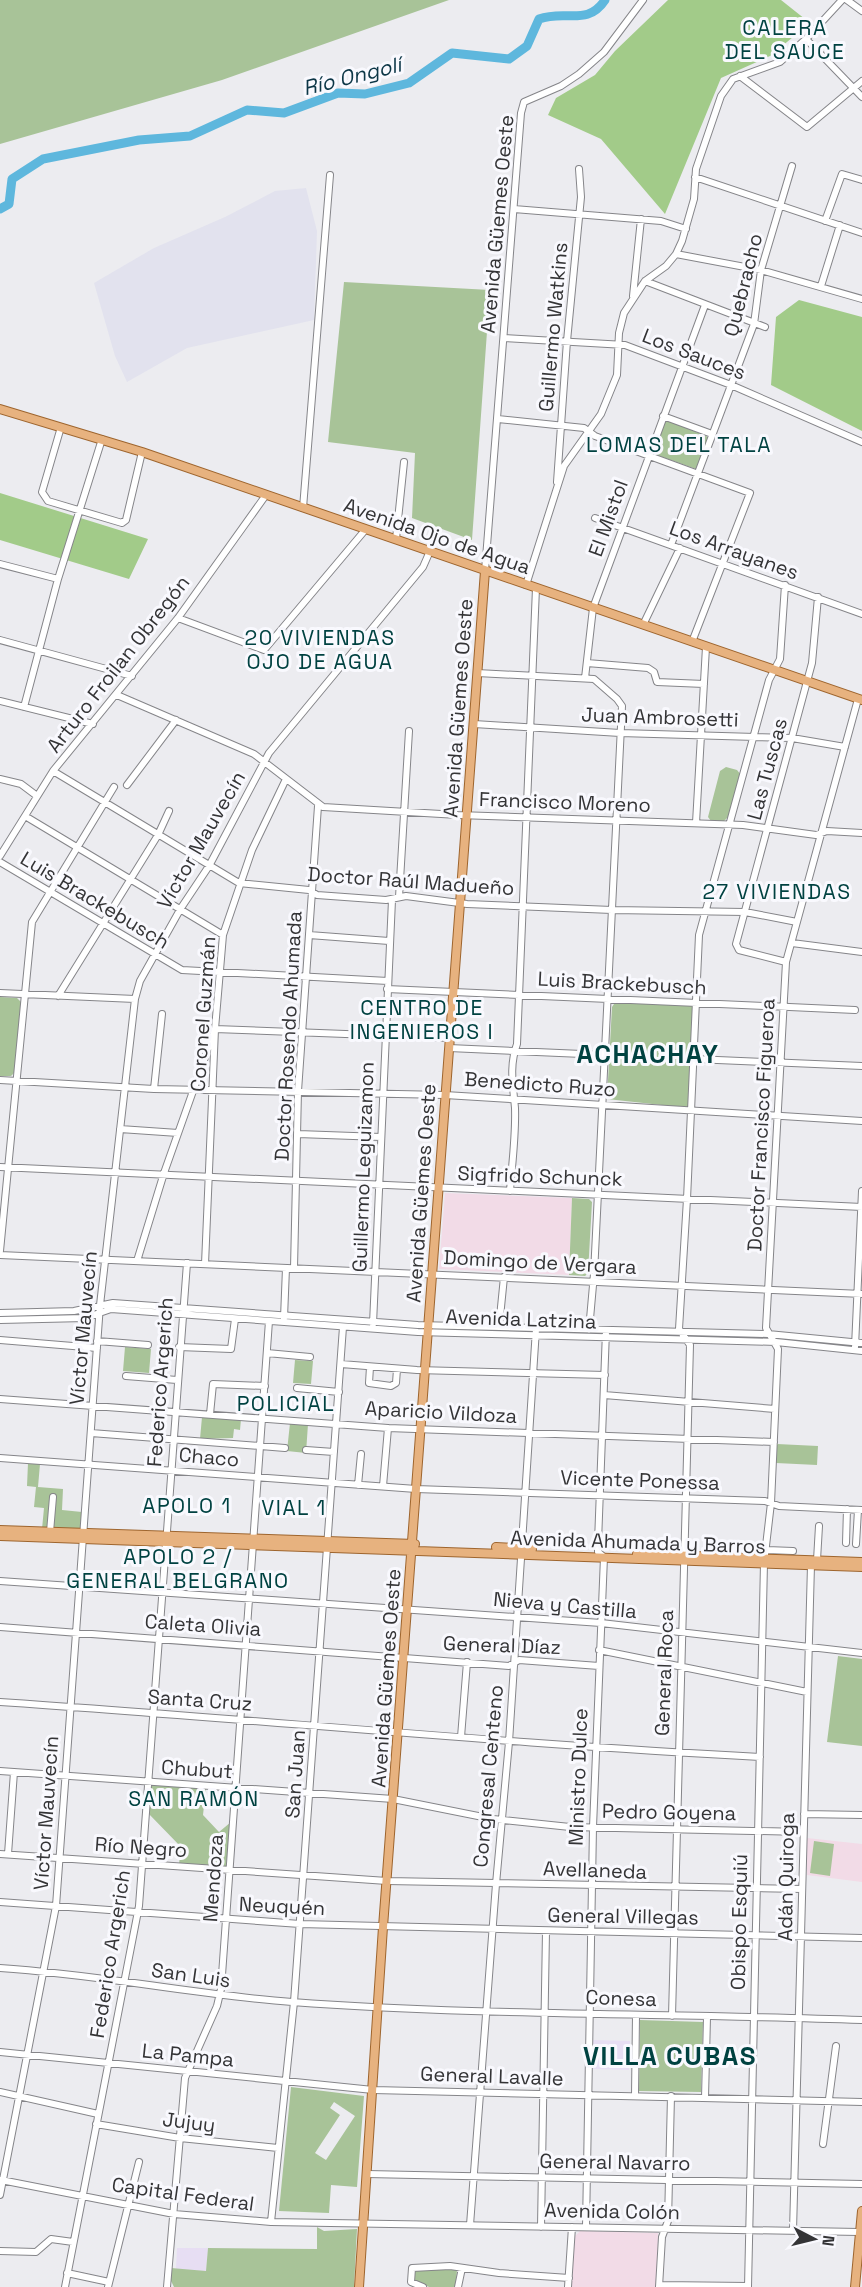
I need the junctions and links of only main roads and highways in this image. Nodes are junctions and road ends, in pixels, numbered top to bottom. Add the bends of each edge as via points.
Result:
1 (0, 409) edge
2 (485, 570) junction
3 (860, 700) edge
4 (0, 1530) edge
5 (0, 1536) edge
6 (83, 1536) junction
7 (412, 1547) junction
8 (814, 1562) junction
9 (862, 1562) edge
10 (862, 1567) edge
11 (862, 2211) edge
12 (860, 2267) edge
13 (359, 2287) edge
14 (855, 2287) edge

1 - 2 main road, Avenida Ojo de Agua via 142,452
2 - 3 main road, Avenida Ojo de Agua
2 - 7 main road, Avenida Güemes Oeste
4 - 6 main road
5 - 6 main road
6 - 7 main road, Avenida Ahumada y Barros
7 - 8 main road, Avenida Ahumada y Barros via 684,1559 766,1557
7 - 13 main road, Avenida Güemes Oeste
8 - 9 main road, Avenida Ahumada y Barros
8 - 10 main road, Avenida Ahumada y Barros
11 - 12 main road
12 - 14 main road

